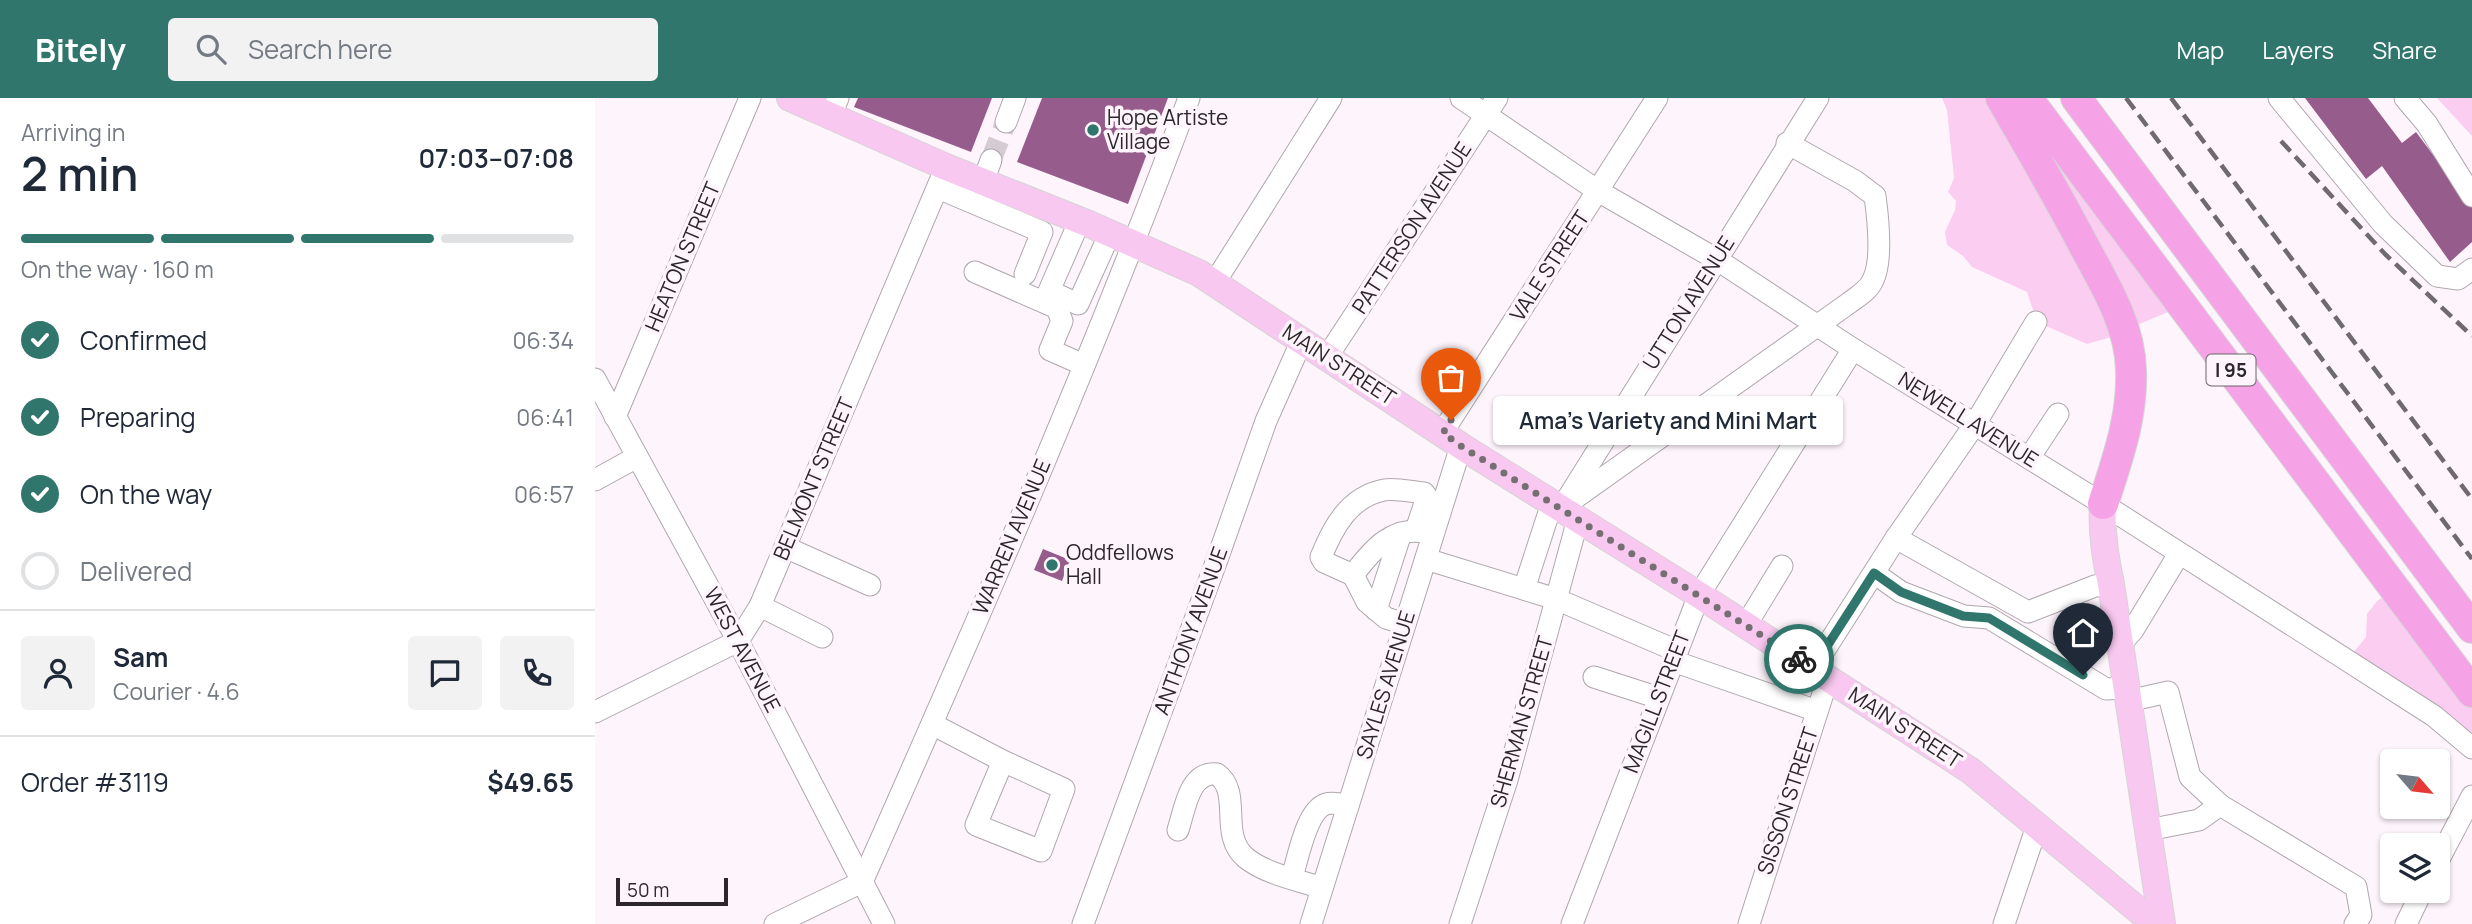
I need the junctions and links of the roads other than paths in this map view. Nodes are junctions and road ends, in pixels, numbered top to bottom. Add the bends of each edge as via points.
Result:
1 (750, 98) edge
2 (790, 98) edge
3 (1015, 98) edge
4 (1189, 98) edge
5 (1331, 98) edge
6 (1461, 98) edge
7 (1657, 98) edge
8 (1818, 98) edge
9 (2001, 98) edge
10 (2027, 98) edge
11 (2077, 98) edge
12 (2279, 98) edge
13 (2405, 98) edge
14 (1492, 106) edge
15 (834, 107) edge
16 (1006, 122) tunnel mouth
17 (1787, 143) junction
18 (942, 178) junction
19 (1598, 191) junction
20 (2472, 197) edge
21 (1017, 208) junction
22 (1080, 220) junction
23 (1110, 233) junction
24 (1135, 243) junction
25 (1716, 259) junction
26 (2472, 269) edge
27 (975, 272) dead end
28 (1025, 274) dead end
29 (1215, 282) junction
30 (1062, 321) junction
31 (2036, 322) dead end
32 (1817, 326) junction
33 (1097, 336) junction
34 (1302, 340) junction
35 (1853, 349) junction
36 (1327, 357) junction
37 (1084, 365) junction
38 (595, 379) edge
39 (2058, 414) dead end
40 (615, 417) junction
41 (1975, 424) junction
42 (1452, 439) junction
43 (637, 457) junction
44 (2029, 458) junction
45 (595, 480) edge
46 (2103, 504) junction
47 (1563, 510) junction
48 (1417, 532) junction
49 (1896, 538) junction
50 (785, 547) junction
51 (2179, 554) junction
52 (1426, 559) junction
53 (1782, 566) dead end
54 (1874, 573) junction
55 (1353, 575) junction
56 (2111, 584) junction
57 (870, 586) dead end
58 (1524, 589) junction
59 (1699, 594) junction
60 (1556, 599) junction
61 (760, 606) junction
62 (1376, 610) junction
63 (1405, 624) junction
64 (1746, 625) junction
65 (2472, 628) edge
66 (822, 637) dead end
67 (738, 641) junction
68 (2120, 645) junction
69 (1675, 656) junction
70 (1820, 673) junction
71 (1594, 677) dead end
72 (2472, 692) edge
73 (2127, 694) junction
74 (1659, 698) junction
75 (1817, 711) junction
76 (595, 712) edge
77 (932, 724) junction
78 (2472, 748) edge
79 (1003, 761) junction
80 (2472, 796) edge
81 (1348, 806) junction
82 (2220, 806) junction
83 (2037, 826) junction
84 (1178, 830) dead end
85 (2148, 830) junction
86 (2450, 838) edge
87 (2152, 858) junction
88 (1292, 877) junction
89 (862, 882) junction
90 (1322, 888) junction
91 (2125, 899) junction
92 (2417, 903) edge
93 (775, 924) edge
94 (884, 924) edge
95 (1083, 924) edge
96 (1311, 924) edge
97 (1460, 924) edge
98 (1572, 924) edge
99 (1749, 924) edge
100 (2004, 924) edge
101 (2155, 924) edge
102 (2162, 924) edge
103 (2355, 924) edge
104 (2406, 924) edge

1 - 40 street, HEATON STREET
2 - 15 main road, MAIN STREET
3 - 16 street
4 - 24 street, WARREN AVENUE
5 - 29 street
6 - 14 street, NEWELL AVENUE
7 - 19 street, VALE STREET
8 - 17 street, UTTON AVENUE
9 - 46 highway via 2113,300 2128,347 2129,413
10 - 72 highway, I 95
11 - 65 highway, I 95
12 - 26 street via 2383,224 2437,276 2458,279
13 - 20 street via 2427,124
14 - 19 street, NEWELL AVENUE
14 - 36 street, PATTERSON AVENUE
15 - 18 main road, MAIN STREET
17 - 25 street, UTTON AVENUE
17 - 32 street via 1875,196 1874,279
18 - 21 main road, MAIN STREET via 979,180
18 - 50 street, BELMONT STREET
19 - 25 street, NEWELL AVENUE
19 - 42 street, VALE STREET
21 - 22 main road, MAIN STREET
21 - 28 street via 1042,232
22 - 23 main road, MAIN STREET
22 - 23 street via 1049,291 1078,304
23 - 24 main road, MAIN STREET
24 - 29 main road, MAIN STREET
24 - 33 street, WARREN AVENUE
25 - 32 street, NEWELL AVENUE
25 - 47 street, UTTON AVENUE
27 - 30 street via 1057,308
29 - 34 main road, MAIN STREET
30 - 33 street
30 - 37 street via 1050,350
31 - 41 street, SISSON STREET
32 - 35 street, NEWELL AVENUE
32 - 47 street
33 - 37 street, WARREN AVENUE
34 - 36 main road, MAIN STREET
34 - 95 street, ANTHONY AVENUE via 1266,421
35 - 41 street, NEWELL AVENUE
35 - 59 street, MAGILL STREET
36 - 42 main road, MAIN STREET
37 - 77 street, WARREN AVENUE
38 - 40 street, WEST AVENUE
39 - 44 street
40 - 43 street, WEST AVENUE
41 - 44 street, NEWELL AVENUE
41 - 49 street, SISSON STREET
42 - 47 main road, MAIN STREET
42 - 48 street, SAYLES AVENUE
43 - 45 street
43 - 67 street, WEST AVENUE
44 - 46 street, NEWELL AVENUE
46 - 51 street, NEWELL AVENUE
46 - 56 main road via 2103,544
47 - 58 street
47 - 59 main road, MAIN STREET
47 - 60 street, SHERMAN STREET
48 - 52 street, SAYLES AVENUE
48 - 55 street via 1382,541
48 - 55 street via 1427,497 1424,493 1385,490 1357,502 1333,527 1321,557
48 - 62 street
49 - 54 street, SISSON STREET
49 - 56 street via 2028,612
50 - 57 street
50 - 61 street, BELMONT STREET
51 - 68 street
51 - 78 street, NEWELL AVENUE via 2434,716
52 - 58 street
52 - 63 street, SAYLES AVENUE
53 - 64 street
54 - 70 street, SISSON STREET
54 - 73 street via 1901,592 1963,616 1989,618 2106,689
55 - 62 street
56 - 68 main road
58 - 60 street
59 - 64 main road, MAIN STREET
59 - 69 street, MAGILL STREET
60 - 69 street
60 - 97 street, SHERMAN STREET via 1507,780
61 - 66 street
61 - 67 street, BELMONT STREET
62 - 63 street
63 - 81 street, SAYLES AVENUE
64 - 70 main road, MAIN STREET
67 - 76 street
67 - 89 street, WEST AVENUE
68 - 73 main road
69 - 74 street, MAGILL STREET
69 - 75 street
70 - 75 street, SISSON STREET
70 - 83 main road, MAIN STREET via 1971,771
71 - 74 street
73 - 82 street via 2168,692 2190,776
73 - 85 main road
74 - 98 street, MAGILL STREET
75 - 99 street, SISSON STREET
77 - 79 street
77 - 89 street, WARREN AVENUE
79 - 79 street via 976,825 1041,851 1064,789
80 - 86 street
81 - 88 street via 1325,804 1311,817
81 - 90 street, SAYLES AVENUE
82 - 85 street via 2199,820
82 - 103 street via 2356,887 2361,915
83 - 91 main road, MAIN STREET
83 - 100 street
84 - 88 street via 1193,785 1202,776 1217,774 1229,791 1230,826 1244,856
85 - 87 main road
87 - 91 main road via 2146,874
87 - 102 main road
88 - 90 street
89 - 93 street
89 - 94 street, WEST AVENUE
90 - 96 street, SAYLES AVENUE
91 - 101 main road, MAIN STREET
92 - 104 street

